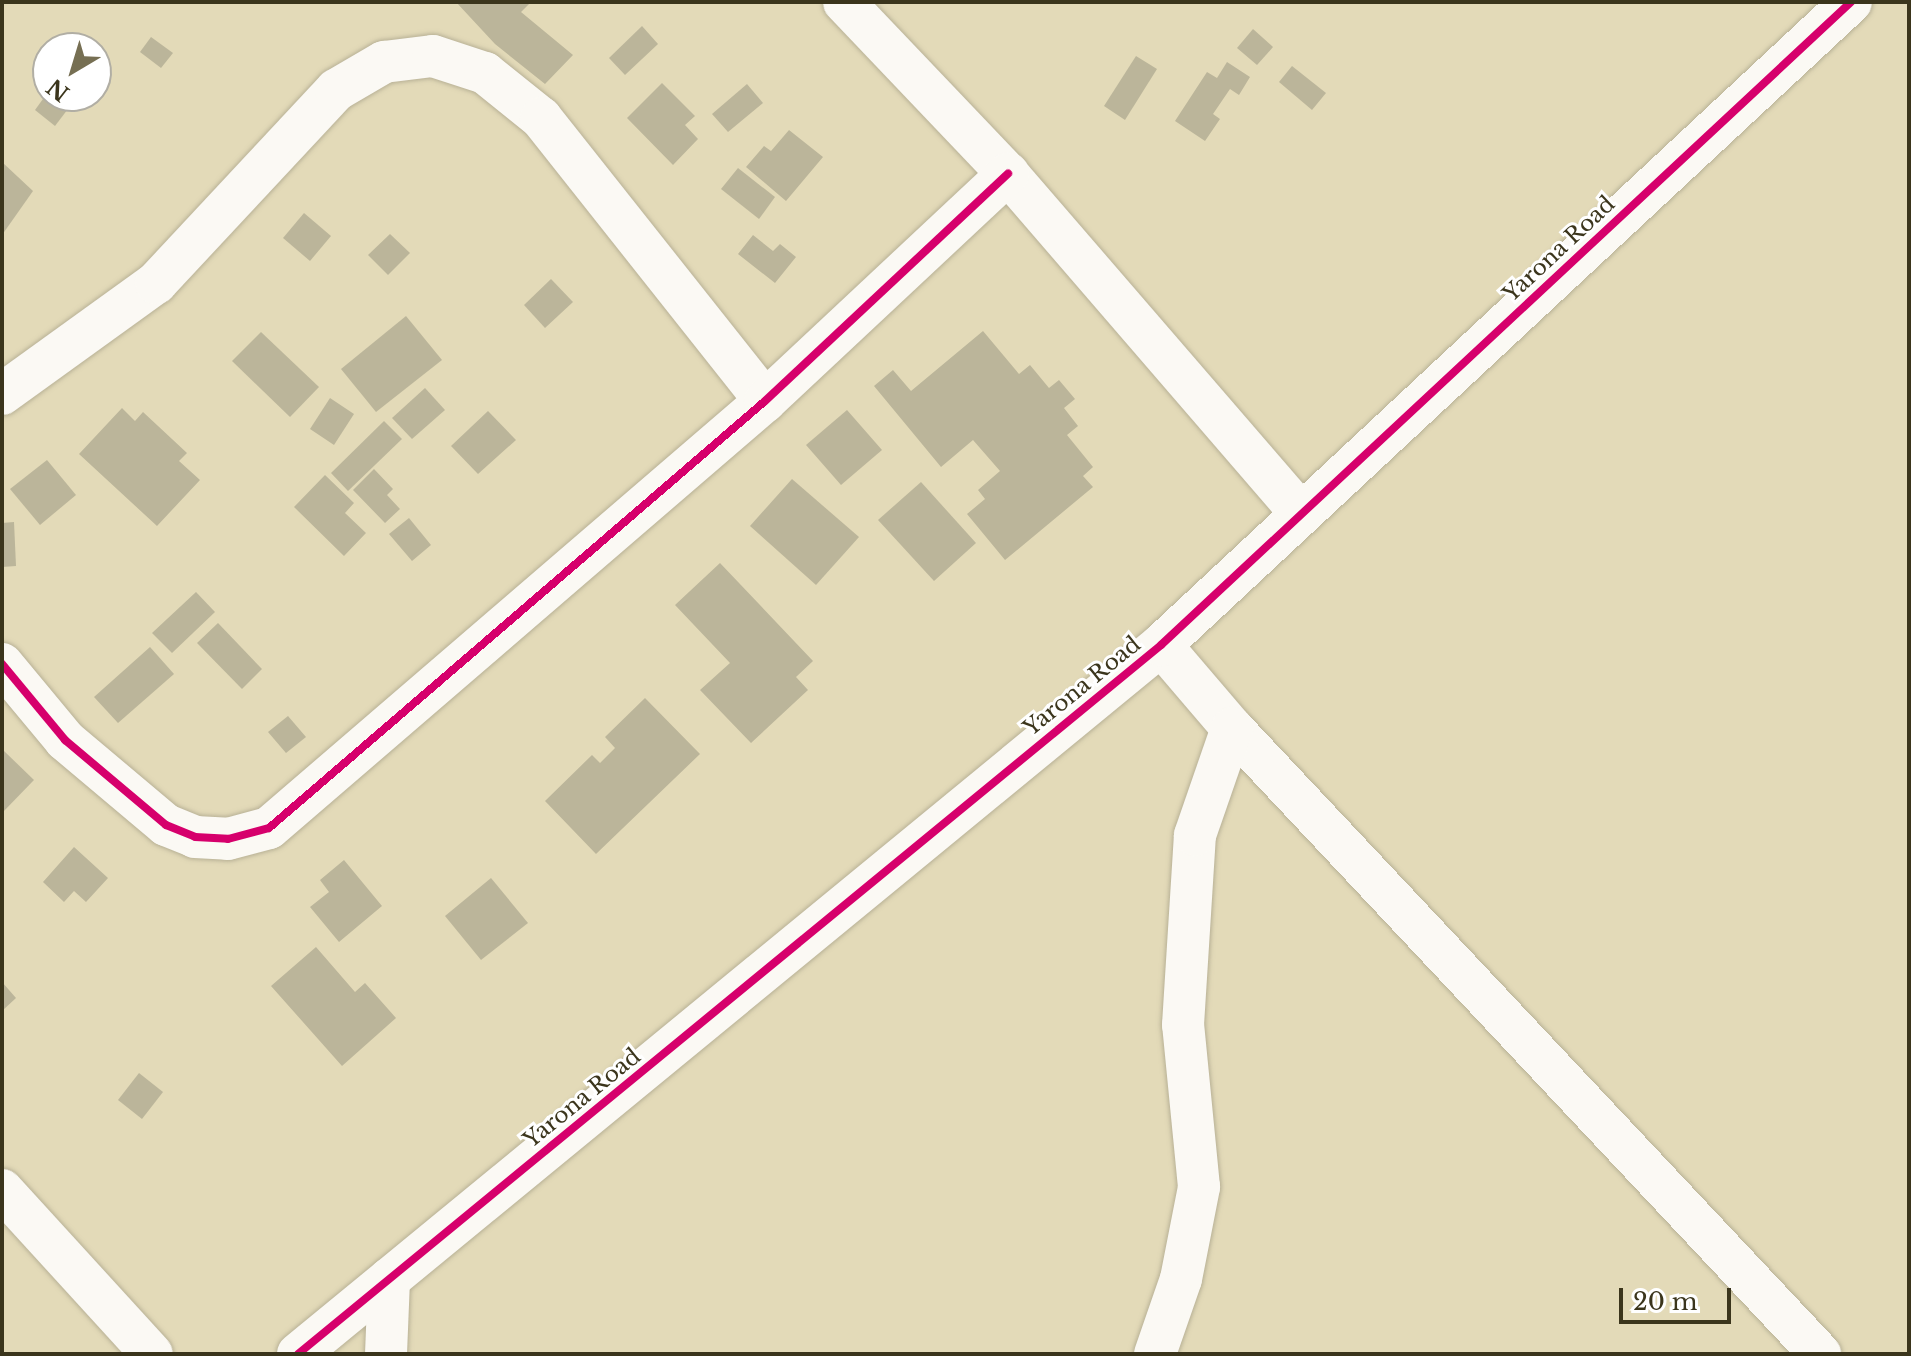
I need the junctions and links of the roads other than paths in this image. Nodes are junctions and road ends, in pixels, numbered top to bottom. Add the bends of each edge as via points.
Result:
1 (844, 2) edge
2 (1851, 2) edge
3 (1008, 174) junction
4 (2, 394) edge
5 (765, 401) junction
6 (1301, 514) junction
7 (1161, 645) junction
8 (2, 664) edge
9 (1232, 728) junction
10 (2, 1190) edge
11 (389, 1279) junction
12 (152, 1354) edge
13 (298, 1354) edge
14 (386, 1354) edge
15 (1155, 1354) edge
16 (1820, 1354) edge

1 - 3 street
2 - 6 street, Yarona Road
3 - 5 street
3 - 6 street
4 - 5 street via 156,283 336,90 384,62 433,56 485,73 541,118
5 - 8 street via 269,828 228,839 195,837 166,825 65,740
6 - 7 street, Yarona Road
7 - 9 street
7 - 11 street, Yarona Road
9 - 15 street via 1195,835 1183,1025 1199,1187 1181,1279
9 - 16 street
10 - 12 street
11 - 13 street, Yarona Road
11 - 14 street

